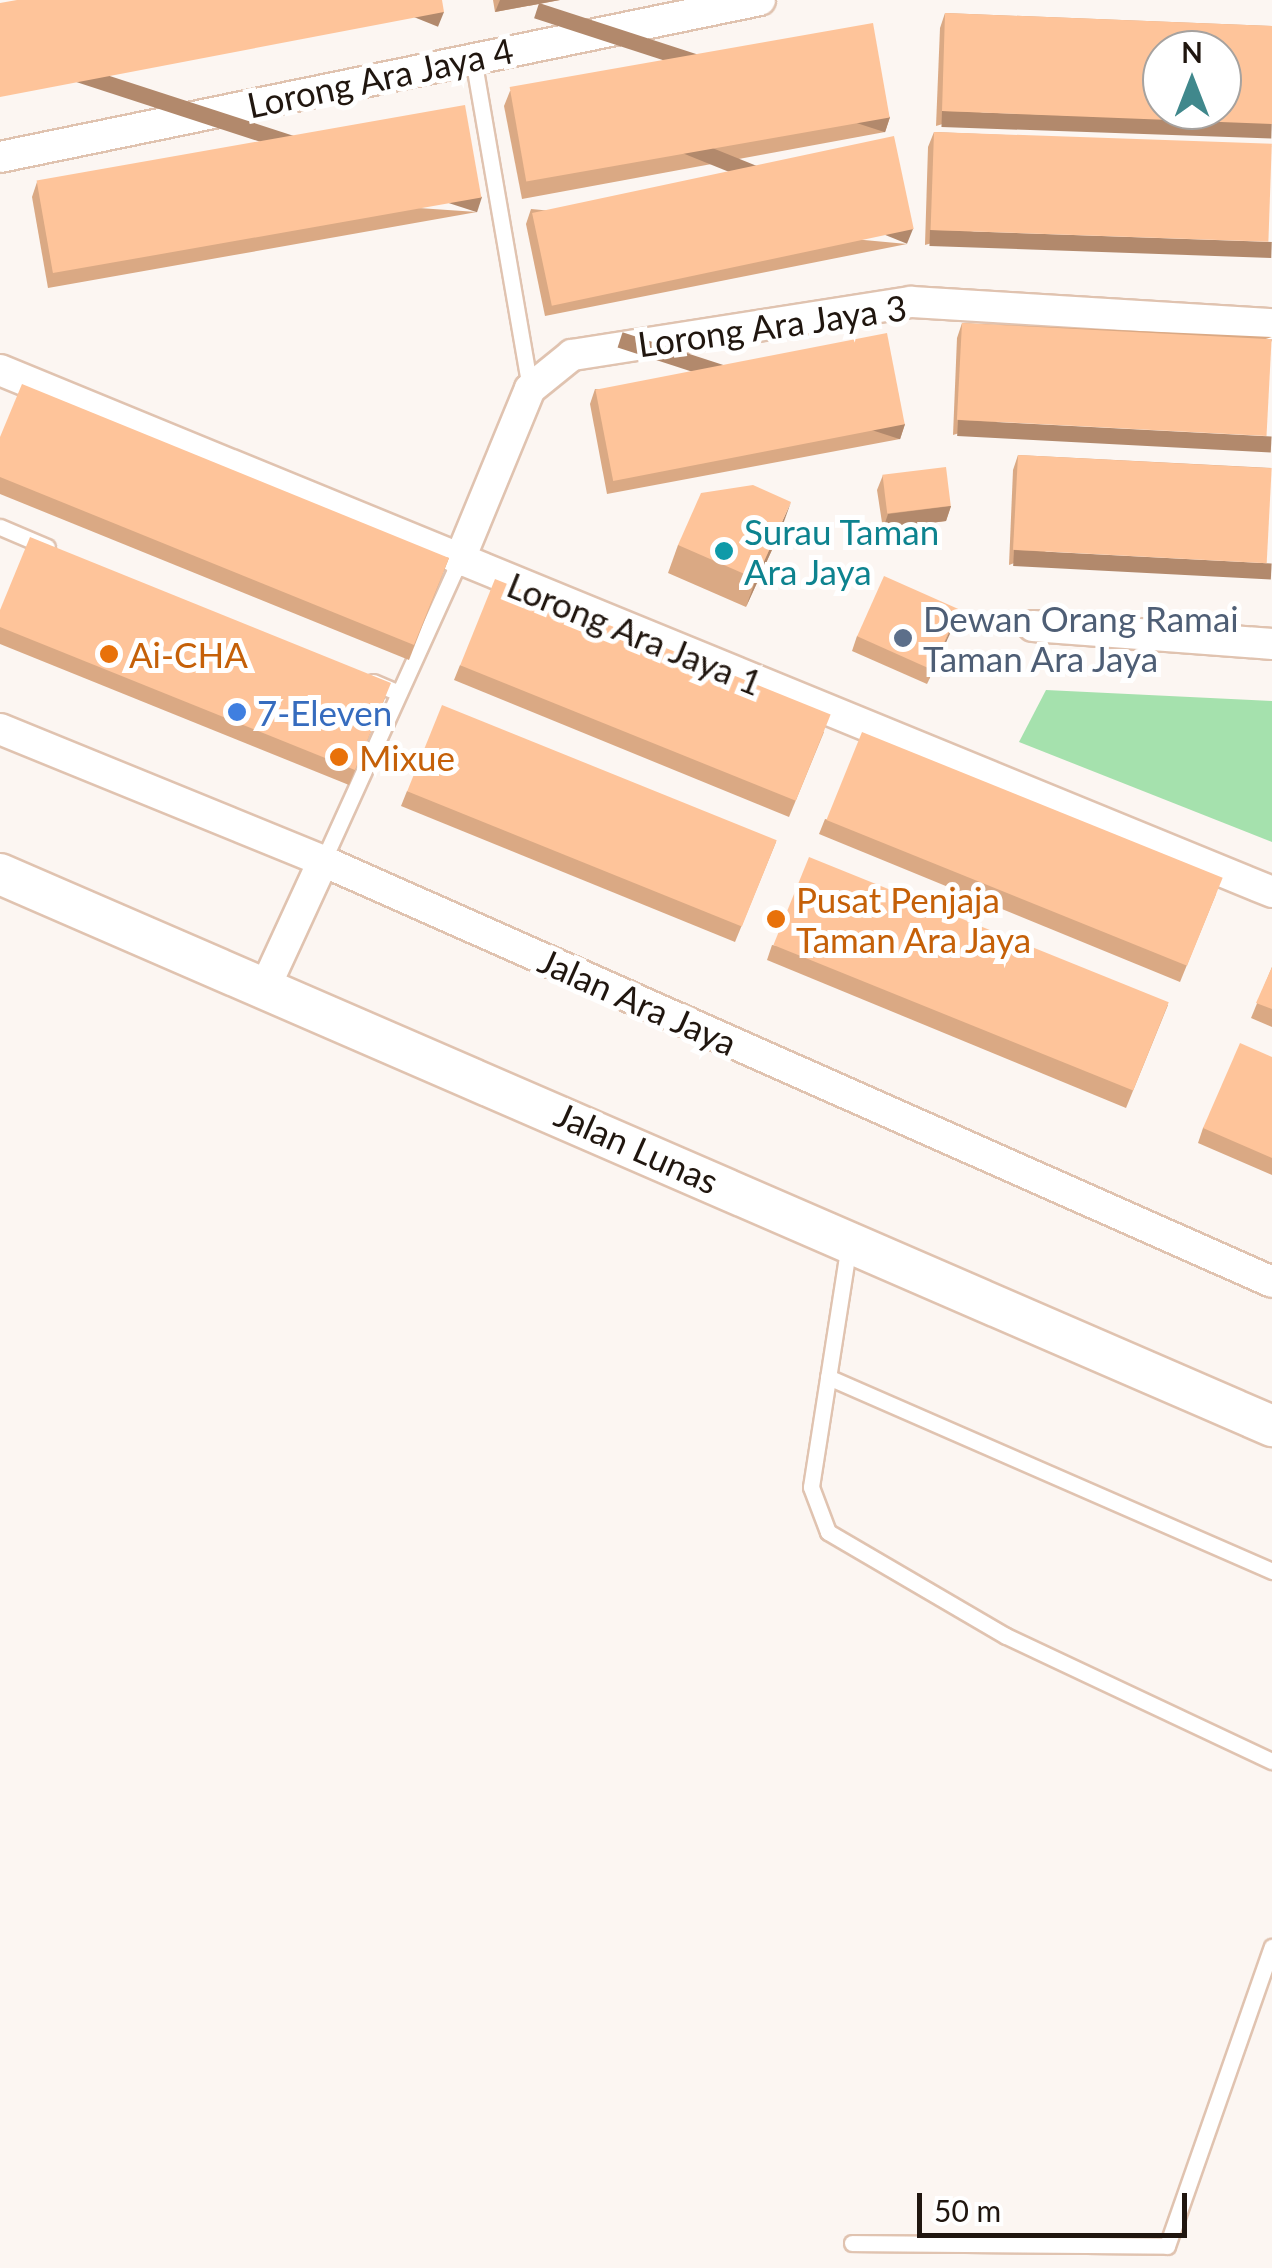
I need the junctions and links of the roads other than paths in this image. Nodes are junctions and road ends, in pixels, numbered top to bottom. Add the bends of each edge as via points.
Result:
1 (760, 0) edge
2 (472, 58) junction
3 (0, 157) edge
4 (1272, 324) edge
5 (0, 370) edge
6 (530, 389) junction
7 (0, 527) edge
8 (72, 558) edge
9 (459, 560) junction
10 (1033, 626) dead end
11 (1272, 644) edge
12 (344, 671) edge
13 (399, 693) junction
14 (0, 729) edge
15 (323, 861) junction
16 (0, 874) edge
17 (1272, 892) edge
18 (267, 983) junction
19 (849, 1240) junction
20 (1272, 1282) edge
21 (828, 1377) junction
22 (1272, 1426) edge
23 (1272, 1571) edge
24 (1272, 1761) edge
25 (1272, 1947) edge
26 (852, 2243) dead end

1 - 2 street, Lorong Ara Jaya 4
2 - 3 street, Lorong Ara Jaya 4
2 - 6 lane
4 - 6 street, Lorong Ara Jaya 3 via 911,302 572,355
5 - 9 street, Lorong Ara Jaya 1
6 - 9 street, Lorong Ara Jaya 3
7 - 8 lane
9 - 13 lane
9 - 17 street, Lorong Ara Jaya 1
10 - 11 street
12 - 13 lane
13 - 15 lane
14 - 15 street, Jalan Ara Jaya
15 - 18 street
15 - 20 street, Jalan Ara Jaya
16 - 18 main road, Jalan Lunas
18 - 19 main road, Jalan Lunas
19 - 21 lane
19 - 22 main road, Jalan Lunas
21 - 23 lane
21 - 24 lane via 811,1487 828,1532 1006,1636
25 - 26 lane via 1167,2246

